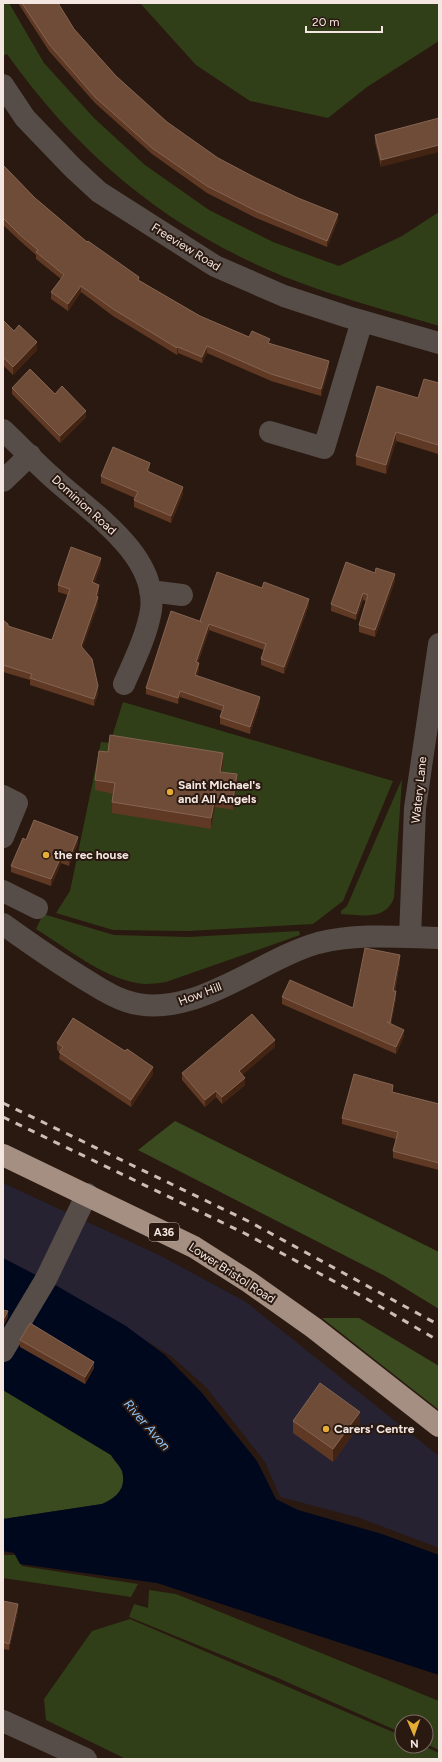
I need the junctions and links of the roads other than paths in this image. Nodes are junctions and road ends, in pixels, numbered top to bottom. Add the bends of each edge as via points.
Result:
1 (3, 85) edge
2 (362, 321) junction
3 (439, 343) edge
4 (3, 430) edge
5 (270, 432) dead end
6 (30, 455) junction
7 (3, 481) edge
8 (150, 591) junction
9 (182, 595) dead end
10 (439, 645) edge
11 (124, 684) dead end
12 (3, 796) edge
13 (3, 837) edge
14 (3, 891) edge
15 (37, 908) dead end
16 (3, 924) edge
17 (410, 937) junction
18 (439, 938) edge
19 (3, 1155) edge
20 (87, 1194) junction
21 (3, 1351) edge
22 (439, 1426) edge
23 (3, 1721) edge
24 (86, 1759) edge

1 - 2 street, Freeview Road via 25,118 72,168 99,192 215,266 284,296
2 - 3 street, Freeview Road
2 - 5 street via 324,448
4 - 6 street, Dominion Road
6 - 7 street
6 - 8 street, Dominion Road via 124,541 145,571
8 - 9 street
8 - 11 street, Dominion Road via 151,609 145,633
10 - 17 street, Watery Lane via 415,808
12 - 13 street via 17,803
14 - 15 street
16 - 17 street, How Hill via 72,972 112,996 127,1002 161,1006 179,1004 204,994 318,943 344,938
17 - 18 street, How Hill
19 - 20 highway, Lower Bristol Road / A36
20 - 21 street via 51,1267
20 - 22 highway, Lower Bristol Road / A36 via 194,1247 249,1282 314,1328
23 - 24 street

